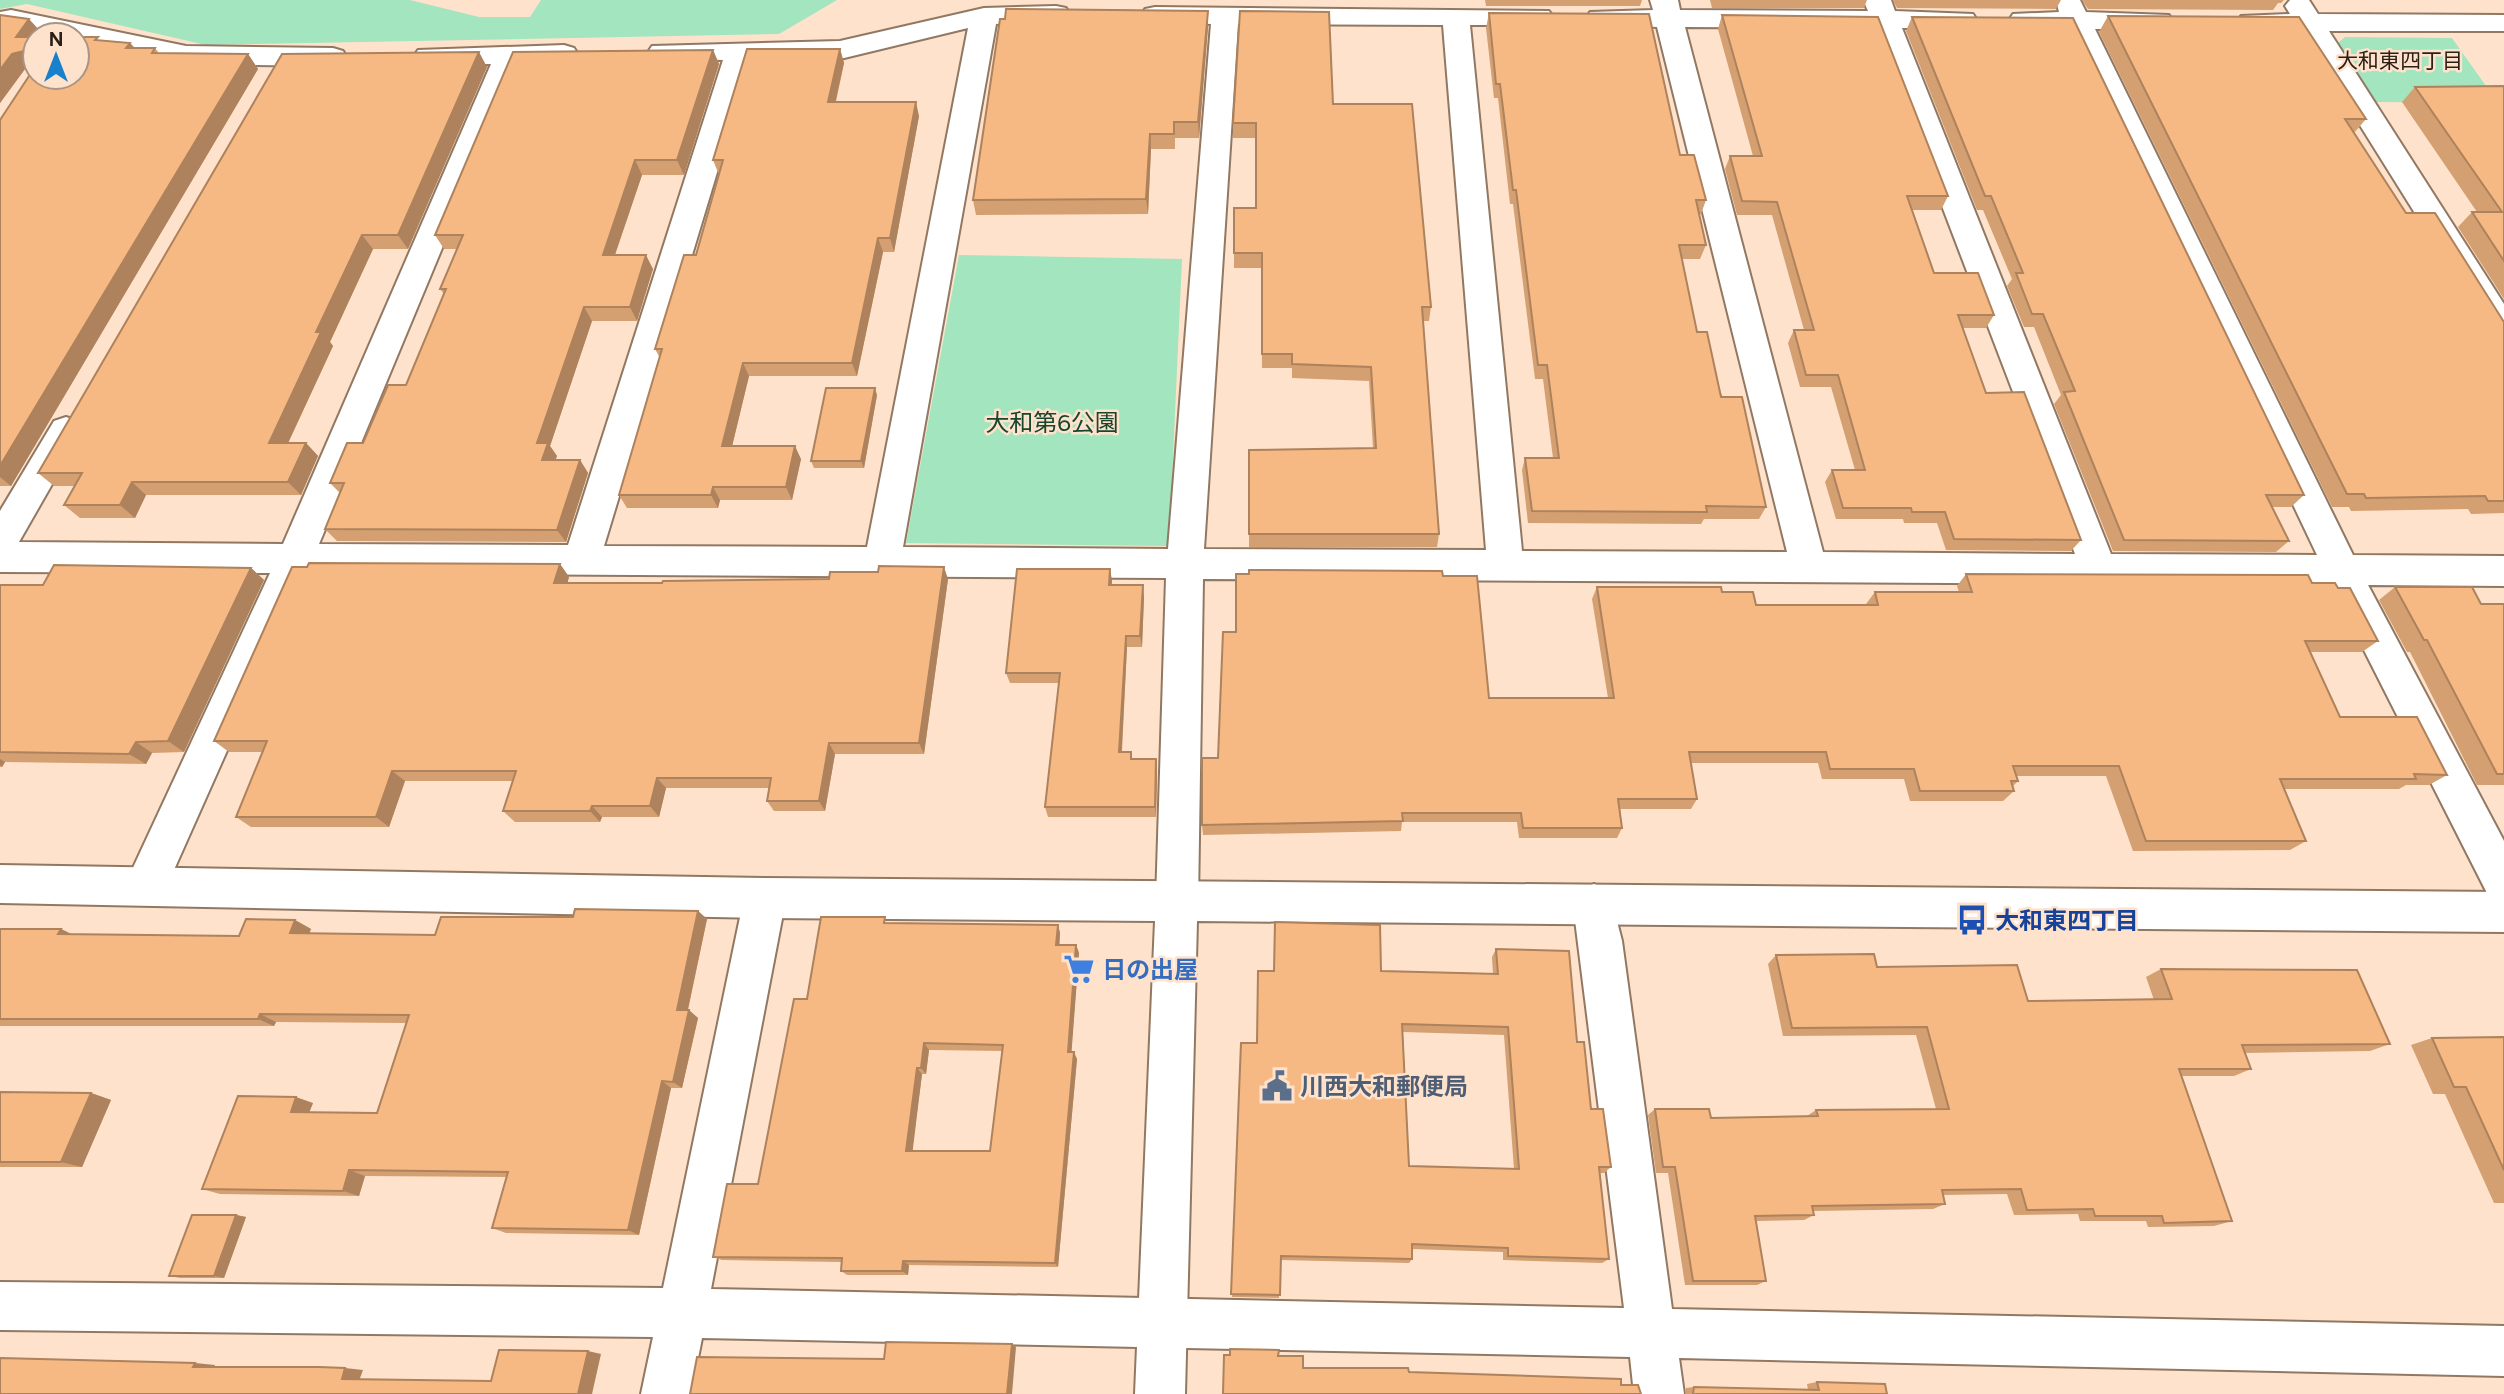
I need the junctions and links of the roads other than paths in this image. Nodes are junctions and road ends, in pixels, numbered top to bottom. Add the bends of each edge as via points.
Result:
1 (1666, 9) edge
2 (1881, 10) edge
3 (2072, 10) edge
4 (2302, 11) edge
5 (1089, 15) edge
6 (1130, 15) edge
7 (1225, 15) junction
8 (984, 16) junction
9 (1456, 17) junction
10 (0, 20) edge
11 (23, 21) edge
12 (2186, 21) edge
13 (2227, 22) edge
14 (2504, 23) edge
15 (91, 36) edge
16 (740, 51) junction
17 (631, 52) edge
18 (591, 53) edge
19 (509, 54) junction
20 (402, 56) edge
21 (362, 57) edge
22 (2504, 330) edge
23 (83, 401) edge
24 (0, 543) edge
25 (0, 557) edge
26 (295, 558) junction
27 (581, 560) junction
28 (882, 562) junction
29 (1185, 564) junction
30 (1505, 566) junction
31 (1809, 567) junction
32 (2099, 569) junction
33 (2342, 570) junction
34 (2504, 571) edge
35 (2504, 883) edge
36 (0, 884) edge
37 (146, 885) junction
38 (765, 898) junction
39 (1177, 902) junction
40 (1594, 904) junction
41 (2504, 912) edge
42 (0, 1306) edge
43 (683, 1312) junction
44 (1163, 1323) junction
45 (1653, 1335) junction
46 (2504, 1350) edge
47 (666, 1394) edge
48 (1160, 1394) edge
49 (1659, 1394) edge

1 - 2 street
1 - 9 street via 1569,18
1 - 31 street
2 - 3 street
2 - 32 street
3 - 12 street
3 - 33 street
4 - 13 street
4 - 14 street
4 - 22 street
5 - 8 street
6 - 7 street
7 - 9 street
7 - 29 street
8 - 16 street via 840,50
8 - 28 street
9 - 30 street
10 - 11 street
15 - 21 street via 275,70
16 - 17 street
16 - 27 street
18 - 19 street
19 - 20 street
19 - 26 street
23 - 24 street
25 - 26 street
26 - 27 street
26 - 37 street
27 - 28 street
28 - 29 street
29 - 30 street
29 - 39 street
30 - 31 street
31 - 32 street
32 - 33 street
33 - 34 street
33 - 35 street
36 - 37 street
37 - 38 street
38 - 39 street
38 - 43 street
39 - 40 street
39 - 44 street
40 - 41 street
40 - 45 street
42 - 43 street
43 - 44 street
43 - 47 street
44 - 45 street
44 - 48 street
45 - 46 street
45 - 49 street

